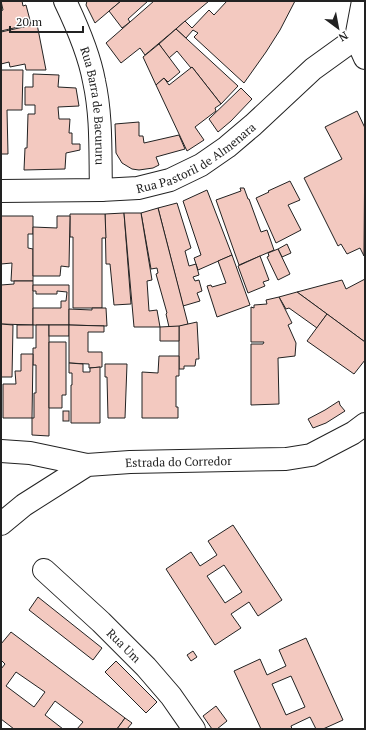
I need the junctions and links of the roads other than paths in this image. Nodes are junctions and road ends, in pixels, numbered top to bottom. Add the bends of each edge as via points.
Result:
1 (65, 1) edge
2 (363, 1) edge
3 (356, 38) junction
4 (365, 58) edge
5 (101, 190) junction
6 (1, 191) edge
7 (365, 424) edge
8 (1, 451) edge
9 (87, 465) junction
10 (1, 524) edge
11 (44, 570) dead end
12 (194, 729) edge

1 - 5 street, Rua Barra de Bacururu via 88,55 94,80 100,124
2 - 3 street
3 - 4 street
3 - 5 street, Rua Pastoril de Almenara via 313,69 253,125 201,165 170,180 138,188
5 - 6 street, Rua Pastoril de Almenara
7 - 9 street, Estrada do Corredor via 311,455 286,459
8 - 9 street via 30,453
9 - 10 street, Estrada do Corredor via 24,505
11 - 12 street, Rua Um via 146,667 171,696

